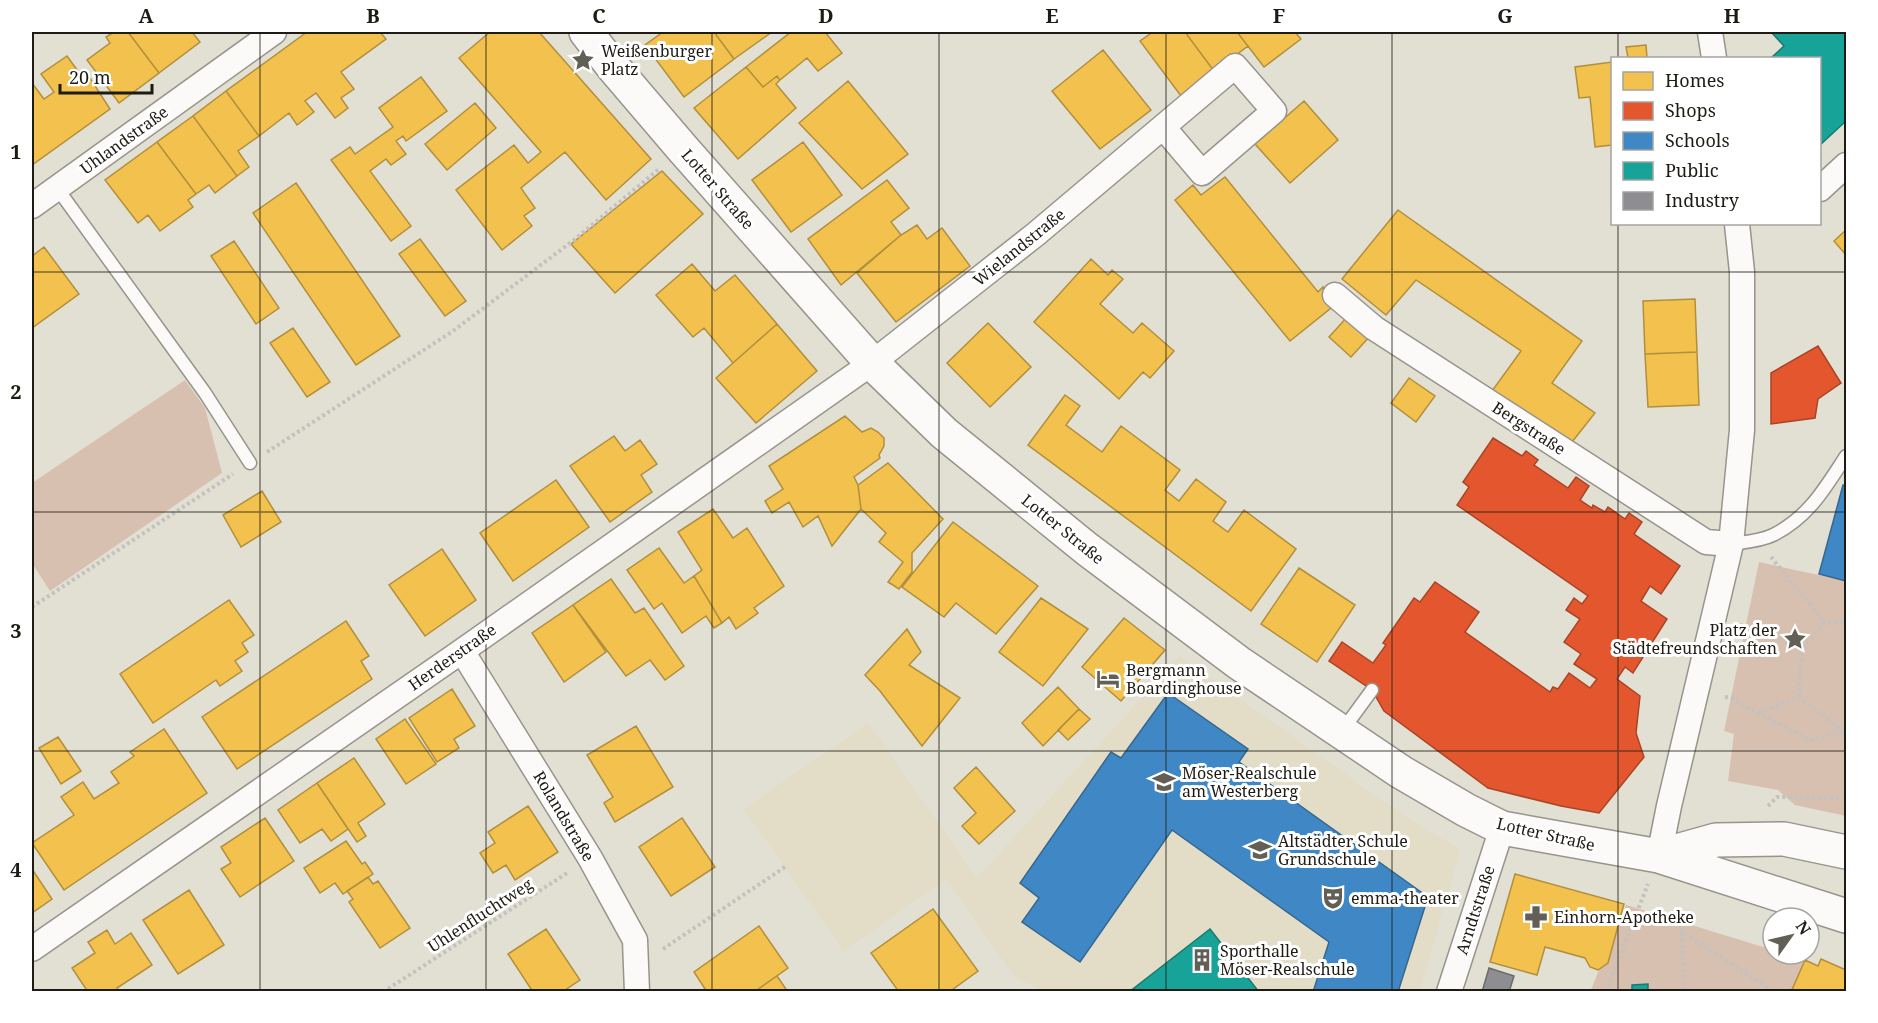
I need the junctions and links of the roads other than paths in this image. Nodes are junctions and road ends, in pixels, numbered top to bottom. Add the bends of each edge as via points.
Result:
1 (274, 32) edge
2 (588, 32) edge
3 (1710, 32) edge
4 (1714, 57) edge
5 (1163, 127) junction
6 (1846, 165) edge
7 (57, 188) junction
8 (1821, 188) edge
9 (32, 206) edge
10 (1741, 225) edge
11 (1335, 295) dead end
12 (872, 363) junction
13 (1846, 456) edge
14 (250, 463) road end
15 (1731, 544) junction
16 (462, 651) junction
17 (1372, 690) dead end
18 (1342, 732) junction
19 (1502, 828) junction
20 (1846, 852) edge
21 (1659, 856) junction
22 (1846, 916) edge
23 (32, 949) edge
24 (637, 992) edge
25 (1449, 992) edge

1 - 7 street, Uhlandstraße
2 - 12 street, Lotter Straße via 683,149
3 - 4 street
5 - 5 street, Wielandstraße via 1202,173 1274,111 1235,66
5 - 12 street, Wielandstraße via 1036,234
6 - 8 street
7 - 9 street, Uhlandstraße
7 - 14 lane via 205,393
10 - 15 street via 1742,430
11 - 15 street, Bergstraße via 1374,328 1706,542
12 - 16 street, Herderstraße
12 - 18 street, Lotter Straße via 944,433 1086,549 1239,663
13 - 15 lane via 1808,511 1773,536
15 - 21 street
16 - 23 street, Herderstraße
16 - 24 street, Rolandstraße via 590,858 635,940
17 - 18 lane
18 - 19 street, Lotter Straße via 1401,772
19 - 21 street, Lotter Straße
19 - 25 street, Arndtstraße
20 - 21 street, Lotter Straße via 1784,839 1716,840
21 - 22 street, Lotter Straße

